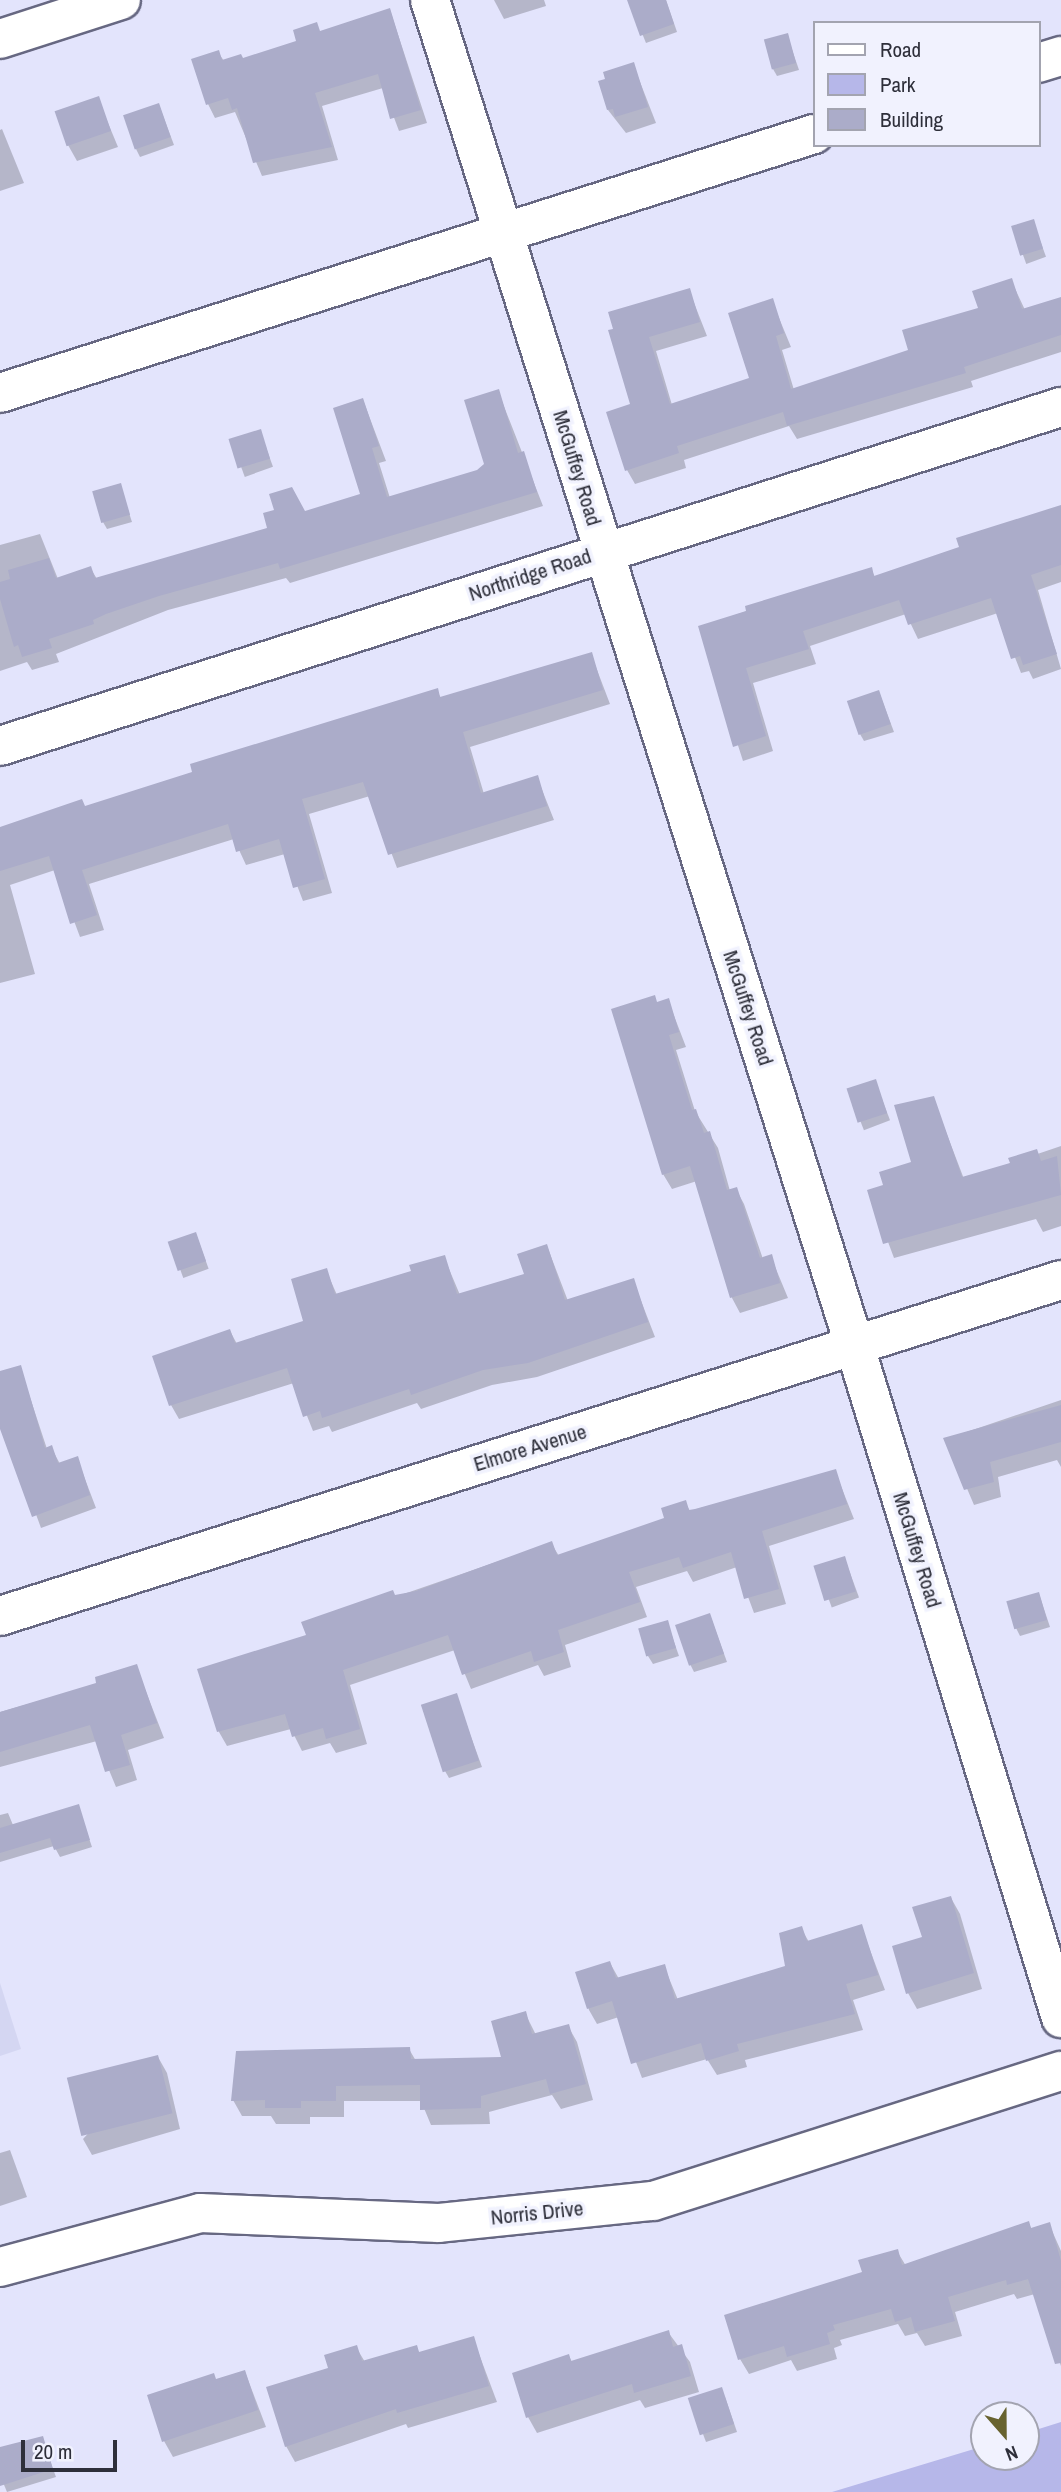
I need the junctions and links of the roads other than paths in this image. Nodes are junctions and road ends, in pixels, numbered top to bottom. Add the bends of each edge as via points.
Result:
1 (121, 0) edge
2 (430, 0) edge
3 (0, 38) edge
4 (1061, 56) edge
5 (1040, 62) edge
6 (813, 134) edge
7 (503, 233) junction
8 (0, 393) edge
9 (1061, 407) edge
10 (603, 552) junction
11 (0, 746) edge
12 (1061, 1280) edge
13 (855, 1346) junction
14 (0, 1616) edge
15 (1061, 2018) edge
16 (1061, 2071) edge
17 (0, 2267) edge

1 - 3 street
2 - 7 street, McGuffey Road
4 - 5 street
6 - 7 street
7 - 8 street
7 - 10 street, McGuffey Road
9 - 10 street, Northridge Road
10 - 11 street, Northridge Road
10 - 13 street, McGuffey Road
12 - 13 street, Elmore Avenue
13 - 14 street, Elmore Avenue
13 - 15 street, McGuffey Road
16 - 17 street, Norris Drive via 653,2201 439,2222 200,2213

